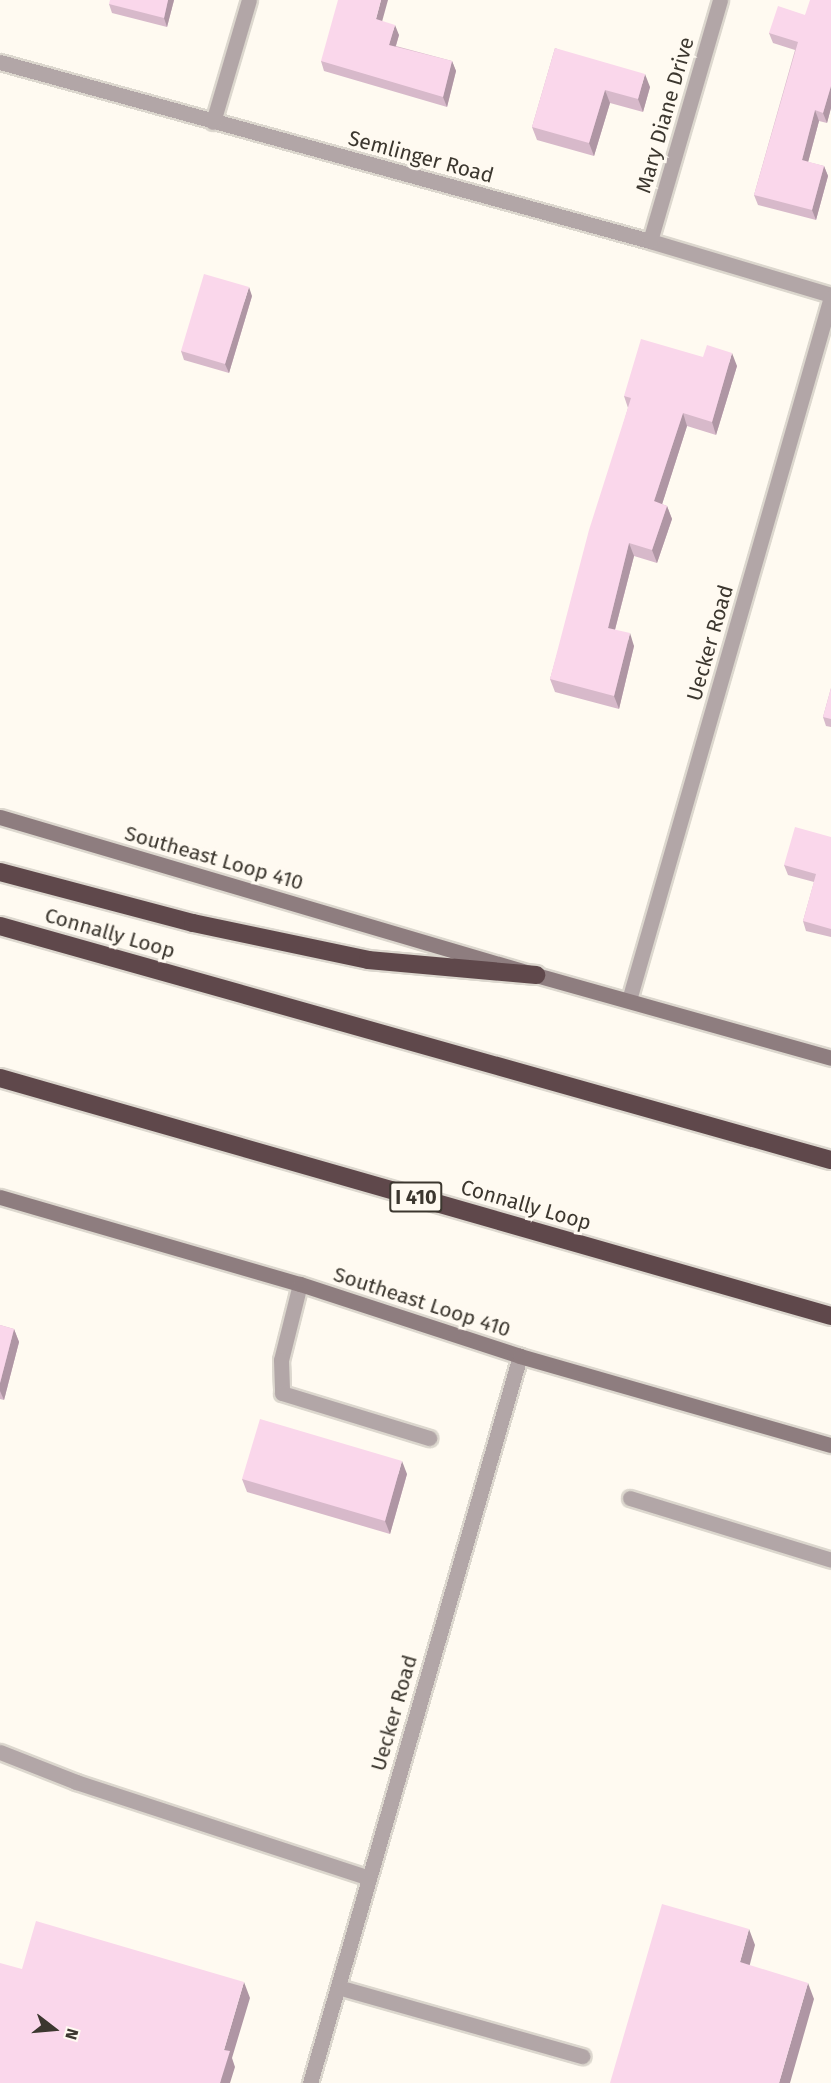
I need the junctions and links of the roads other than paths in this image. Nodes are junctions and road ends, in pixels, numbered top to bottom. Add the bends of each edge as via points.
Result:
1 (249, 0) edge
2 (720, 0) edge
3 (0, 62) edge
4 (213, 122) junction
5 (650, 241) junction
6 (831, 296) edge
7 (0, 817) edge
8 (0, 872) edge
9 (0, 926) edge
10 (536, 975) junction
11 (629, 1000) junction
12 (831, 1058) edge
13 (0, 1078) edge
14 (831, 1160) edge
15 (0, 1197) edge
16 (300, 1284) junction
17 (831, 1316) edge
18 (520, 1356) junction
19 (429, 1438) dead end
20 (831, 1445) edge
21 (630, 1498) dead end
22 (831, 1560) edge
23 (0, 1752) edge
24 (369, 1878) junction
25 (338, 1987) junction
26 (582, 2056) dead end
27 (310, 2083) edge

1 - 4 street
2 - 5 street, Mary Diane Drive
3 - 4 street, Semlinger Road
4 - 5 street, Semlinger Road
5 - 6 street, Semlinger Road
6 - 11 street, Uecker Road
7 - 10 main road, Southeast Loop 410
8 - 10 highway via 193,923 368,960
9 - 14 highway, Connally Loop
10 - 11 main road, Southeast Loop 410
11 - 12 main road, Southeast Loop 410
13 - 17 highway, Connally Loop / I 410
15 - 16 main road, Southeast Loop 410
16 - 18 main road, Southeast Loop 410
16 - 19 street via 281,1360 282,1393
18 - 20 main road, Southeast Loop 410
18 - 24 street, Uecker Road
21 - 22 street
23 - 24 street via 76,1782
24 - 25 street, Uecker Road
25 - 26 street
25 - 27 street, Uecker Road

